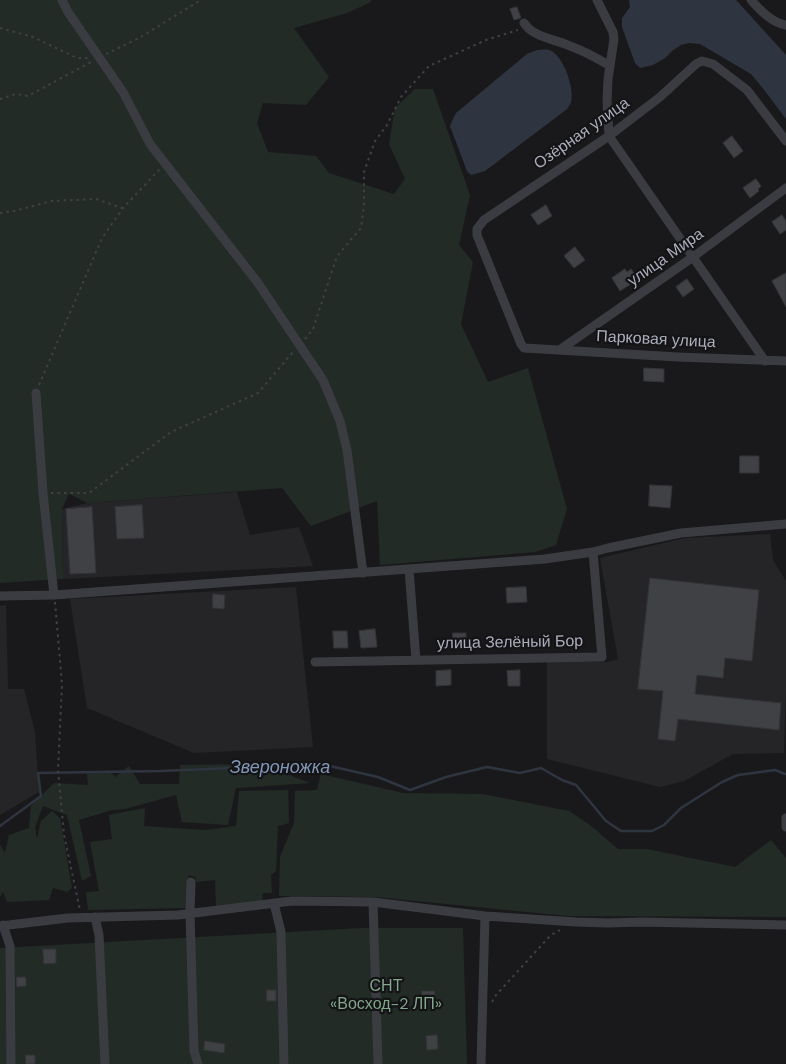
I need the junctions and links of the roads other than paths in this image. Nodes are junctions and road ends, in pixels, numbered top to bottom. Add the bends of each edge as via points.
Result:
1 (62, 0) edge
2 (597, 0) edge
3 (751, 0) edge
4 (525, 25) road end
5 (786, 25) edge
6 (610, 66) junction
7 (609, 136) junction
8 (786, 141) edge
9 (786, 188) edge
10 (693, 257) junction
11 (524, 348) joint
12 (561, 349) junction
13 (765, 361) junction
14 (786, 361) edge
15 (36, 393) road end
16 (786, 526) edge
17 (593, 552) junction
18 (409, 569) junction
19 (363, 573) junction
20 (54, 595) junction
21 (0, 596) edge
22 (416, 660) junction
23 (315, 662) dead end
24 (786, 818) edge
25 (786, 827) edge
26 (191, 882) dead end
27 (373, 902) junction
28 (274, 903) junction
29 (190, 914) junction
30 (485, 916) junction
31 (95, 917) junction
32 (2, 926) edge
33 (786, 926) edge
34 (11, 1064) edge
35 (105, 1064) edge
36 (198, 1064) edge
37 (284, 1064) edge
38 (378, 1064) edge
39 (481, 1064) edge

1 - 19 street via 123,92 150,144 258,283 323,380 340,421 347,450
2 - 6 street via 613,32
3 - 5 street via 772,19
4 - 6 street via 534,33 584,51
6 - 7 street
7 - 8 street, Озёрная улица via 702,61 713,64 747,90
7 - 10 street
7 - 11 street, Озёрная улица via 484,220 477,229
9 - 10 street, улица Мира
10 - 12 street, улица Мира
10 - 13 street
11 - 12 street, Парковая улица
12 - 13 street, Парковая улица
13 - 14 street, Парковая улица
15 - 20 street
16 - 17 street via 681,533
17 - 18 street via 545,559
17 - 22 street, улица Зелёный Бор via 602,656
18 - 19 street
18 - 22 street
19 - 20 street
20 - 21 street
22 - 23 street, улица Зелёный Бор
24 - 25 street
26 - 29 street
27 - 28 street
27 - 30 street
27 - 38 street
28 - 29 street
28 - 37 street via 282,932
29 - 31 street
29 - 36 street via 194,1050
30 - 33 street via 576,922
30 - 39 street
31 - 32 street
31 - 35 street via 99,935
32 - 34 street via 10,946

